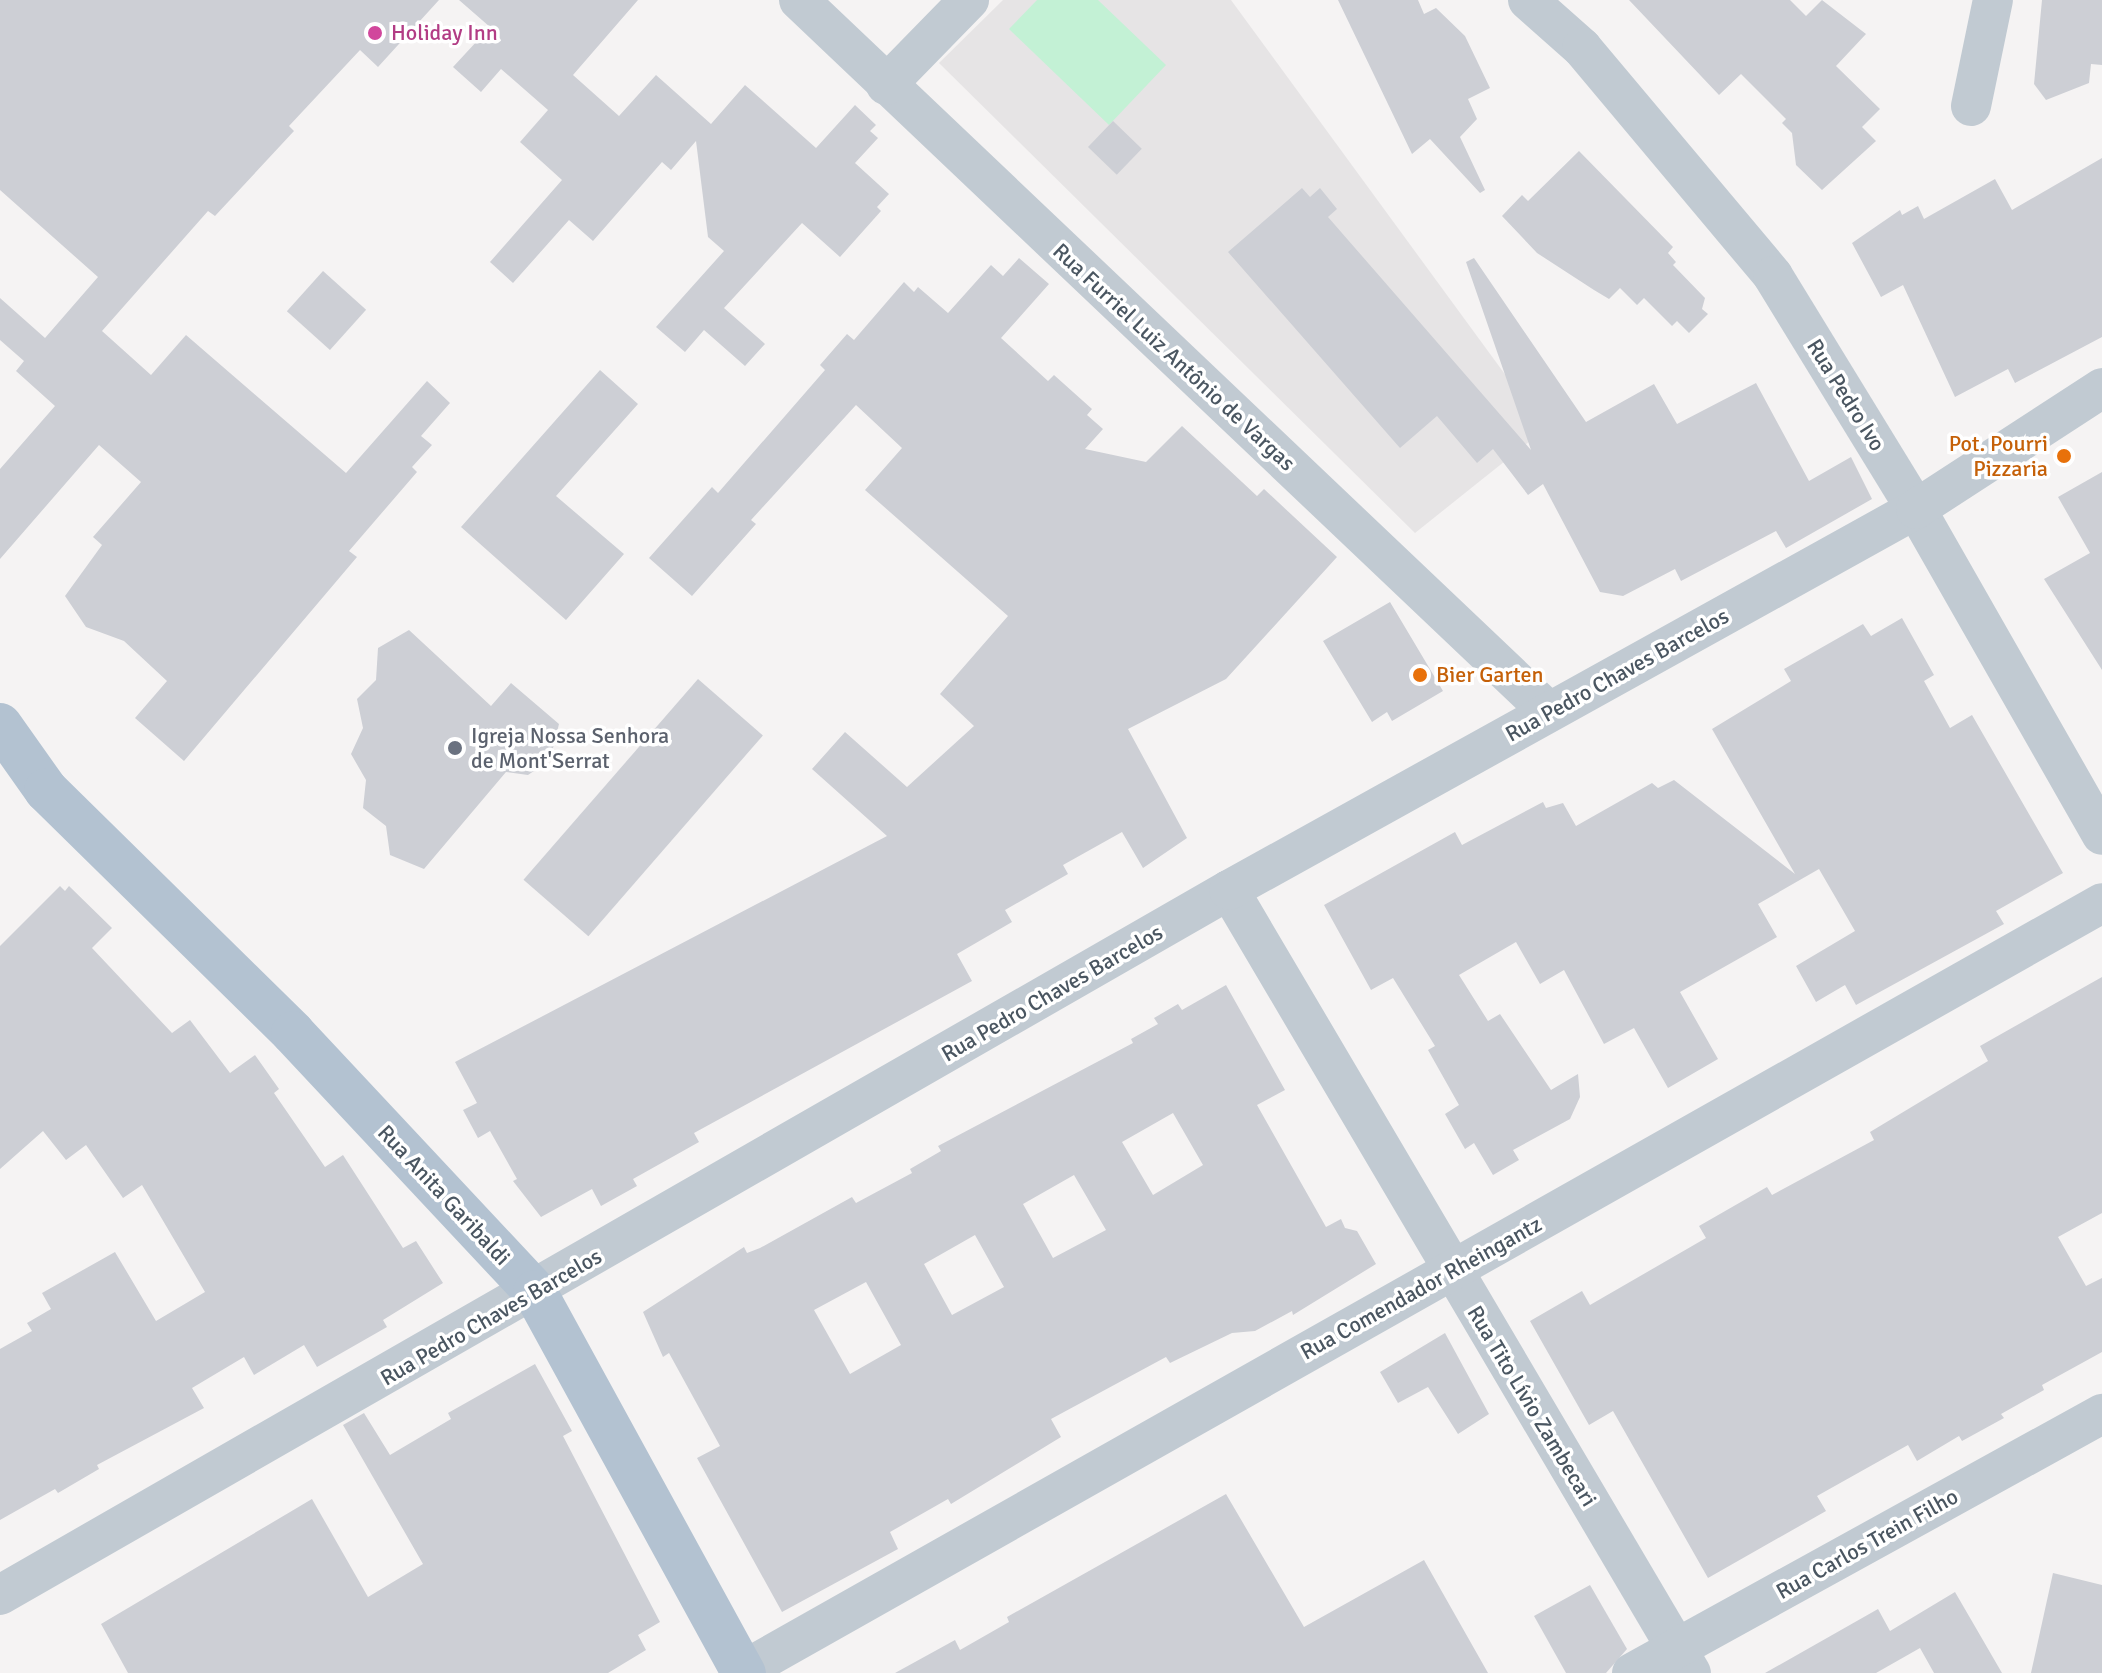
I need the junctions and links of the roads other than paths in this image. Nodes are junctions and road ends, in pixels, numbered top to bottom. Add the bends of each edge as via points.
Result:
1 (799, 0) edge
2 (969, 0) edge
3 (1528, 0) edge
4 (1993, 0) edge
5 (886, 85) junction
6 (1971, 106) dead end
7 (2102, 388) edge
8 (1916, 509) junction
9 (1549, 712) junction
10 (0, 725) edge
11 (0, 749) edge
12 (0, 765) edge
13 (46, 790) junction
14 (2102, 835) edge
15 (1229, 890) junction
16 (2102, 903) edge
17 (1451, 1271) junction
18 (535, 1292) junction
19 (2102, 1414) edge
20 (0, 1595) edge
21 (1684, 1661) edge
22 (742, 1672) edge
23 (1632, 1673) edge

1 - 5 street, Rua Furriel Luiz Antônio de Vargas
2 - 5 street
3 - 8 street, Rua Pedro Ivo via 1582,48 1773,276
4 - 6 street
5 - 9 street, Rua Furriel Luiz Antônio de Vargas
7 - 8 street, Rua Pedro Chaves Barcelos
8 - 9 street, Rua Pedro Chaves Barcelos
8 - 14 street, Rua Pedro Ivo
9 - 15 street, Rua Pedro Chaves Barcelos
10 - 13 main road, Rua Anita Garibaldi
11 - 13 main road
12 - 13 main road, Rua Anita Garibaldi
13 - 18 main road, Rua Anita Garibaldi via 293,1033
15 - 17 street, Rua Tito Lívio Zambecari
15 - 18 street, Rua Pedro Chaves Barcelos
16 - 17 street, Rua Comendador Rheingantz
17 - 21 street, Rua Tito Lívio Zambecari
17 - 22 street, Rua Comendador Rheingantz
18 - 20 street, Rua Pedro Chaves Barcelos
18 - 22 main road, Rua Anita Garibaldi
19 - 21 street, Rua Carlos Trein Filho
21 - 23 street, Rua Carlos Trein Filho

